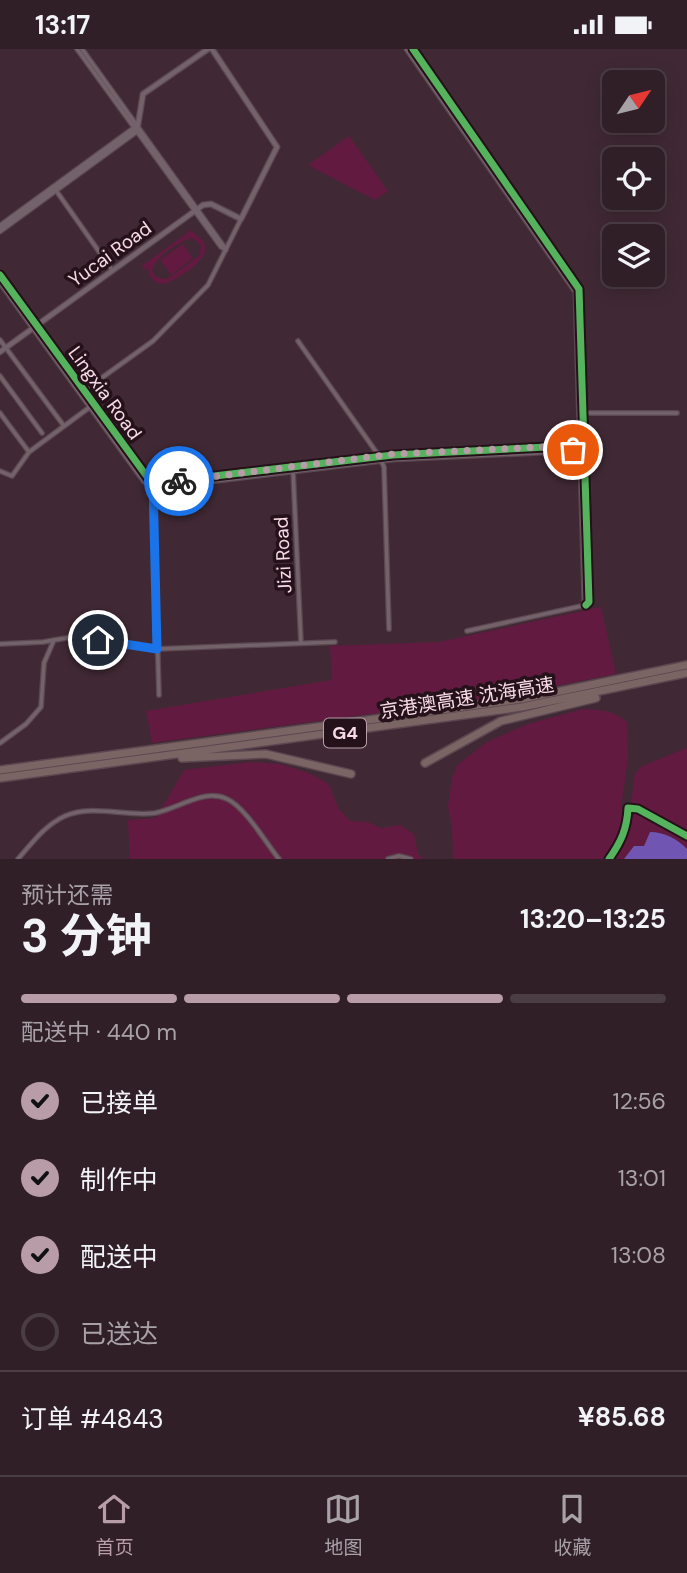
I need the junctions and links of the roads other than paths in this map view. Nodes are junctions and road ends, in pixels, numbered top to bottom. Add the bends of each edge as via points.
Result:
1 (80, 49) edge
2 (210, 49) edge
3 (407, 49) edge
4 (413, 49) edge
5 (136, 128) junction
6 (55, 189) junction
7 (196, 209) junction
8 (242, 219) junction
9 (0, 229) edge
10 (226, 250) junction
11 (112, 270) junction
12 (0, 275) edge
13 (0, 282) edge
14 (35, 326) junction
15 (0, 340) edge
16 (298, 341) dead end
17 (6, 348) junction
18 (0, 352) edge
19 (0, 376) edge
20 (82, 391) junction
21 (92, 405) junction
22 (0, 413) edge
23 (582, 413) junction
24 (677, 413) dead end
25 (64, 426) junction
26 (42, 433) dead end
27 (583, 448) junction
28 (29, 452) junction
29 (380, 458) junction
30 (293, 469) junction
31 (0, 471) edge
32 (153, 485) junction
33 (586, 605) joint
34 (389, 629) dead end
35 (467, 631) dead end
36 (54, 640) junction
37 (335, 642) dead end
38 (301, 643) junction
39 (0, 644) edge
40 (157, 649) junction
41 (687, 663) edge
42 (687, 673) edge
43 (648, 682) junction
44 (159, 695) dead end
45 (0, 743) edge
46 (160, 757) junction
47 (425, 763) dead end
48 (0, 770) edge
49 (351, 774) dead end
50 (0, 778) edge
51 (687, 836) edge
52 (18, 859) edge
53 (279, 859) edge
54 (388, 859) edge
55 (411, 859) edge
56 (609, 859) edge

1 - 5 street
2 - 5 street via 143,94
2 - 8 street via 277,147
3 - 23 street via 575,289
4 - 23 street via 577,283
5 - 6 street
5 - 7 street
6 - 9 street
6 - 11 street
7 - 8 street via 211,204
7 - 10 street
7 - 11 street, Yucai Road
8 - 10 street
10 - 20 street via 208,285 153,341
11 - 14 street, Yucai Road
12 - 14 street, Lingxia Road
13 - 14 street, Lingxia Road
14 - 17 street, Yucai Road
14 - 20 street, Lingxia Road
15 - 17 street
16 - 29 street
17 - 18 street, Yucai Road
17 - 25 street
19 - 26 street
20 - 21 street, Lingxia Road
21 - 25 street
21 - 32 street, Lingxia Road via 145,483
22 - 28 street
23 - 24 street
23 - 27 street
25 - 28 street
27 - 29 street
27 - 33 street
28 - 31 street via 12,476
29 - 30 street
29 - 34 street
30 - 32 street
30 - 38 street, Jizi Road
32 - 40 street
33 - 35 street
36 - 39 street
36 - 40 street via 78,636
36 - 45 street via 44,663 41,707 26,725
37 - 38 street
38 - 40 street
40 - 44 street
41 - 48 highway, 京港澳高速 沈海高速 / G4 via 608,683 433,713
42 - 43 highway, 京港澳高速 沈海高速 / G4
43 - 46 highway, 京港澳高速 沈海高速 / G4 via 522,707
43 - 47 highway via 501,722
46 - 49 highway via 266,754
46 - 50 highway, 京港澳高速 沈海高速 / G4
51 - 56 street via 638,809 628,809 626,829
52 - 53 street via 43,830 69,814 151,814 207,796 226,798 240,809
54 - 55 street

